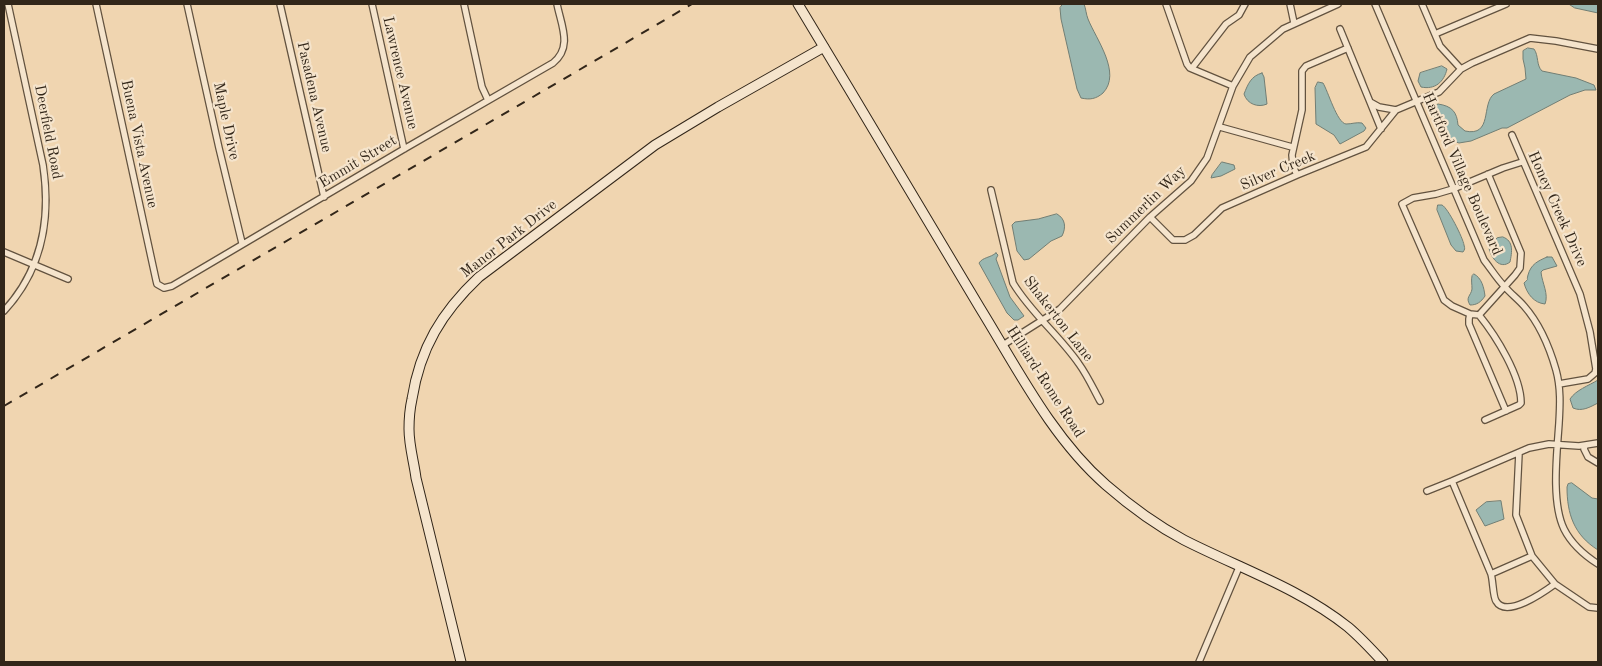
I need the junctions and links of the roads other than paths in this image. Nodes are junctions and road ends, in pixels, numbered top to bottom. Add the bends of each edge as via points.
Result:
1 (8, 4) edge
2 (96, 4) edge
3 (187, 4) edge
4 (280, 4) edge
5 (372, 4) edge
6 (464, 4) edge
7 (556, 4) edge
8 (798, 4) edge
9 (1166, 4) edge
10 (1245, 4) edge
11 (1290, 4) edge
12 (1338, 4) edge
13 (1375, 4) edge
14 (1422, 4) edge
15 (1506, 4) edge
16 (1294, 23) junction
17 (1340, 29) dead end
18 (1435, 34) junction
19 (824, 47) junction
20 (1348, 48) junction
21 (1598, 49) edge
22 (1192, 68) junction
23 (1461, 69) junction
24 (1233, 86) junction
25 (488, 100) junction
26 (1416, 101) junction
27 (1370, 102) junction
28 (1396, 110) junction
29 (1220, 127) junction
30 (1381, 129) junction
31 (1512, 135) dead end
32 (1292, 147) junction
33 (404, 148) junction
34 (1522, 162) junction
35 (1488, 174) junction
36 (1297, 175) junction
37 (1453, 189) junction
38 (991, 190) dead end
39 (324, 197) junction
40 (1150, 217) junction
41 (242, 244) junction
42 (4, 252) edge
43 (33, 264) junction
44 (68, 279) dead end
45 (1504, 287) junction
46 (160, 288) joint
47 (4, 310) edge
48 (1470, 314) junction
49 (1479, 315) junction
50 (1041, 321) junction
51 (1003, 344) junction
52 (1559, 384) junction
53 (1100, 400) dead end
54 (1506, 411) junction
55 (1485, 420) dead end
56 (1598, 443) edge
57 (1558, 445) junction
58 (1586, 446) junction
59 (1519, 453) junction
60 (1598, 463) edge
61 (1452, 481) junction
62 (1427, 490) dead end
63 (1532, 556) junction
64 (1598, 564) edge
65 (1240, 565) junction
66 (1491, 574) junction
67 (1554, 584) junction
68 (1598, 608) edge
69 (461, 662) edge
70 (1199, 662) edge
71 (1383, 662) edge

1 - 43 street, Deerfield Road via 46,186 46,220
2 - 46 street, Buena Vista Avenue
3 - 41 street, Maple Drive
4 - 39 street, Pasadena Avenue
5 - 33 street, Lawrence Avenue
6 - 25 street via 482,87
7 - 25 street, Emmit Street via 564,36 564,50 560,58
8 - 19 main road, Hilliard-Rome Road
9 - 22 street via 1187,64
10 - 22 street
11 - 16 street
12 - 16 street, Summerlin Way
13 - 26 street, Hartford Village Boulevard
14 - 18 street
15 - 18 street
16 - 24 street, Summerlin Way via 1250,57
17 - 20 street
18 - 23 street via 1440,46
19 - 51 main road, Hilliard-Rome Road
19 - 69 main road, Manor Park Drive via 718,107 641,156 479,277 449,309 435,330 420,363 409,428 416,478
20 - 27 street
20 - 32 street via 1306,66 1302,71 1302,110
21 - 23 street via 1530,38
22 - 24 street
23 - 26 street, Silver Creek via 1438,92
24 - 29 street, Summerlin Way
25 - 33 street, Emmit Street
26 - 28 street, Silver Creek
26 - 37 street, Hartford Village Boulevard
27 - 28 street
27 - 30 street
28 - 30 street, Silver Creek
29 - 32 street
29 - 40 street, Summerlin Way via 1207,158 1191,181
30 - 36 street, Silver Creek via 1366,147
31 - 34 street, Honey Creek Drive
32 - 36 street
33 - 39 street, Emmit Street
34 - 35 street
34 - 52 street, Honey Creek Drive via 1580,294 1590,332 1595,373 1588,379
35 - 37 street
35 - 45 street via 1521,253 1520,268
36 - 40 street, Silver Creek via 1222,208 1194,235 1184,240 1173,240
37 - 45 street, Hartford Village Boulevard via 1484,260
37 - 48 street via 1413,198 1402,204 1444,300
38 - 50 street, Shakerton Lane via 1013,283
39 - 41 street, Emmit Street
40 - 50 street, Summerlin Way via 1060,308
41 - 46 street, Emmit Street via 172,286
42 - 43 street
43 - 44 street
43 - 47 street, Deerfield Road
45 - 49 street
45 - 52 street, Hartford Village Boulevard via 1531,315 1543,337
48 - 49 street
48 - 54 street via 1469,324
49 - 54 street via 1498,340 1518,387 1521,403
50 - 51 street, Summerlin Way
50 - 53 street, Shakerton Lane via 1079,364
51 - 65 main road, Hilliard-Rome Road via 1049,420 1106,484 1174,534
52 - 57 street, Hartford Village Boulevard
54 - 55 street
56 - 58 street
57 - 58 street
57 - 59 street via 1540,445
57 - 64 street, Hartford Village Boulevard via 1557,499 1561,521 1578,548
58 - 60 street via 1588,457
59 - 61 street
59 - 63 street via 1516,515
61 - 62 street
61 - 66 street
63 - 66 street
63 - 67 street
65 - 70 street
65 - 71 main road, Hilliard-Rome Road via 1304,598 1346,626
66 - 67 street via 1494,598 1497,604 1507,608 1540,596
67 - 68 street via 1589,608

